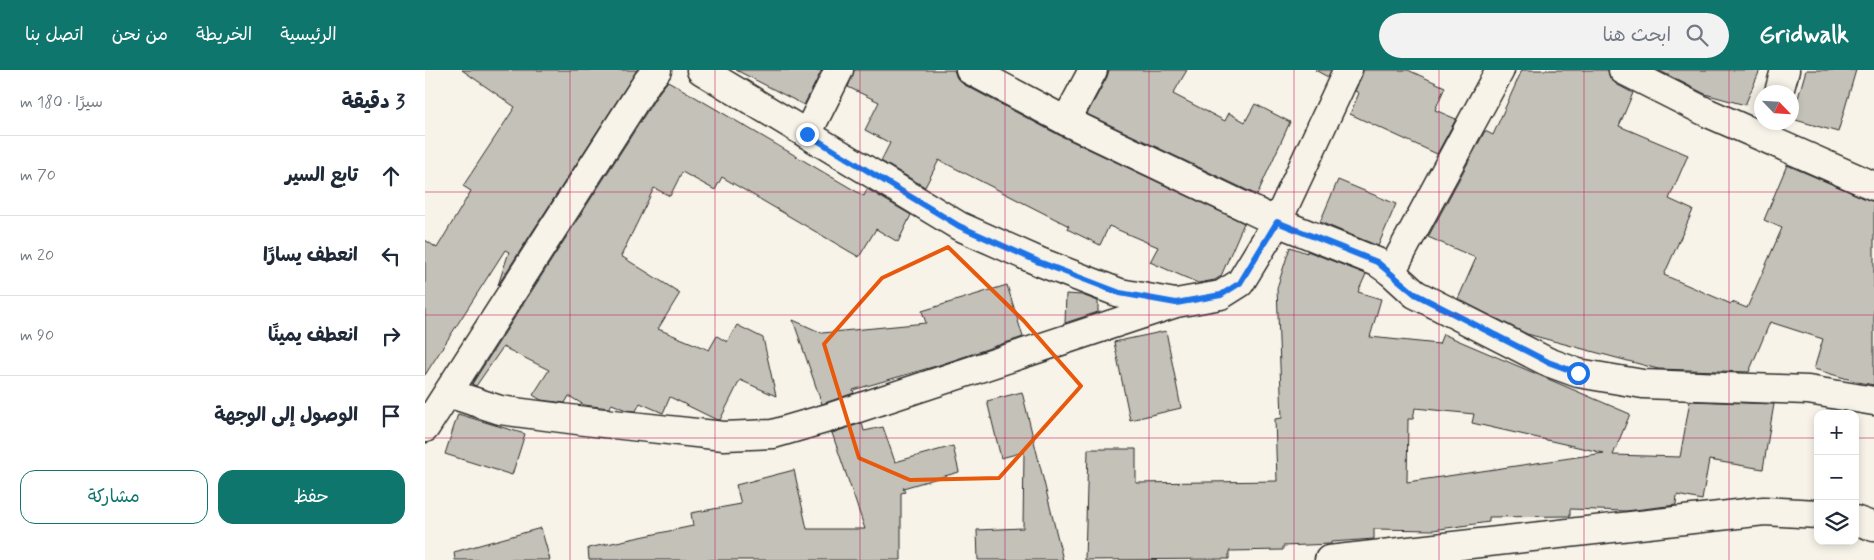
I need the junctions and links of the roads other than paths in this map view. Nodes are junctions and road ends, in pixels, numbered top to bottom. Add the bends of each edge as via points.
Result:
1 (657, 70) edge
2 (701, 70) edge
3 (839, 70) edge
4 (970, 70) edge
5 (1093, 70) edge
6 (1348, 70) edge
7 (1499, 70) edge
8 (1623, 70) edge
9 (1785, 70) edge
10 (1781, 85) edge
11 (1066, 121) junction
12 (1754, 126) edge
13 (1769, 130) edge
14 (807, 134) junction
15 (1874, 186) edge
16 (1277, 222) junction
17 (1391, 272) junction
18 (1176, 303) junction
19 (447, 393) junction
20 (1874, 401) edge
21 (425, 428) edge
22 (1814, 514) edge
23 (1859, 521) edge
24 (1874, 526) edge
25 (1329, 560) edge

1 - 19 street
2 - 14 street
3 - 14 street
4 - 11 street
5 - 11 street
6 - 16 street
7 - 17 street
8 - 12 street via 1709,112
9 - 10 street
11 - 16 street
13 - 15 street
14 - 18 street via 968,230 1120,293
16 - 17 street via 1377,262
16 - 18 street via 1240,283 1221,295
17 - 20 street via 1415,294 1548,362 1578,373 1643,384 1808,390
18 - 19 street via 773,434 723,436 585,421 501,410
19 - 21 street
22 - 25 street via 1764,511
23 - 24 street

